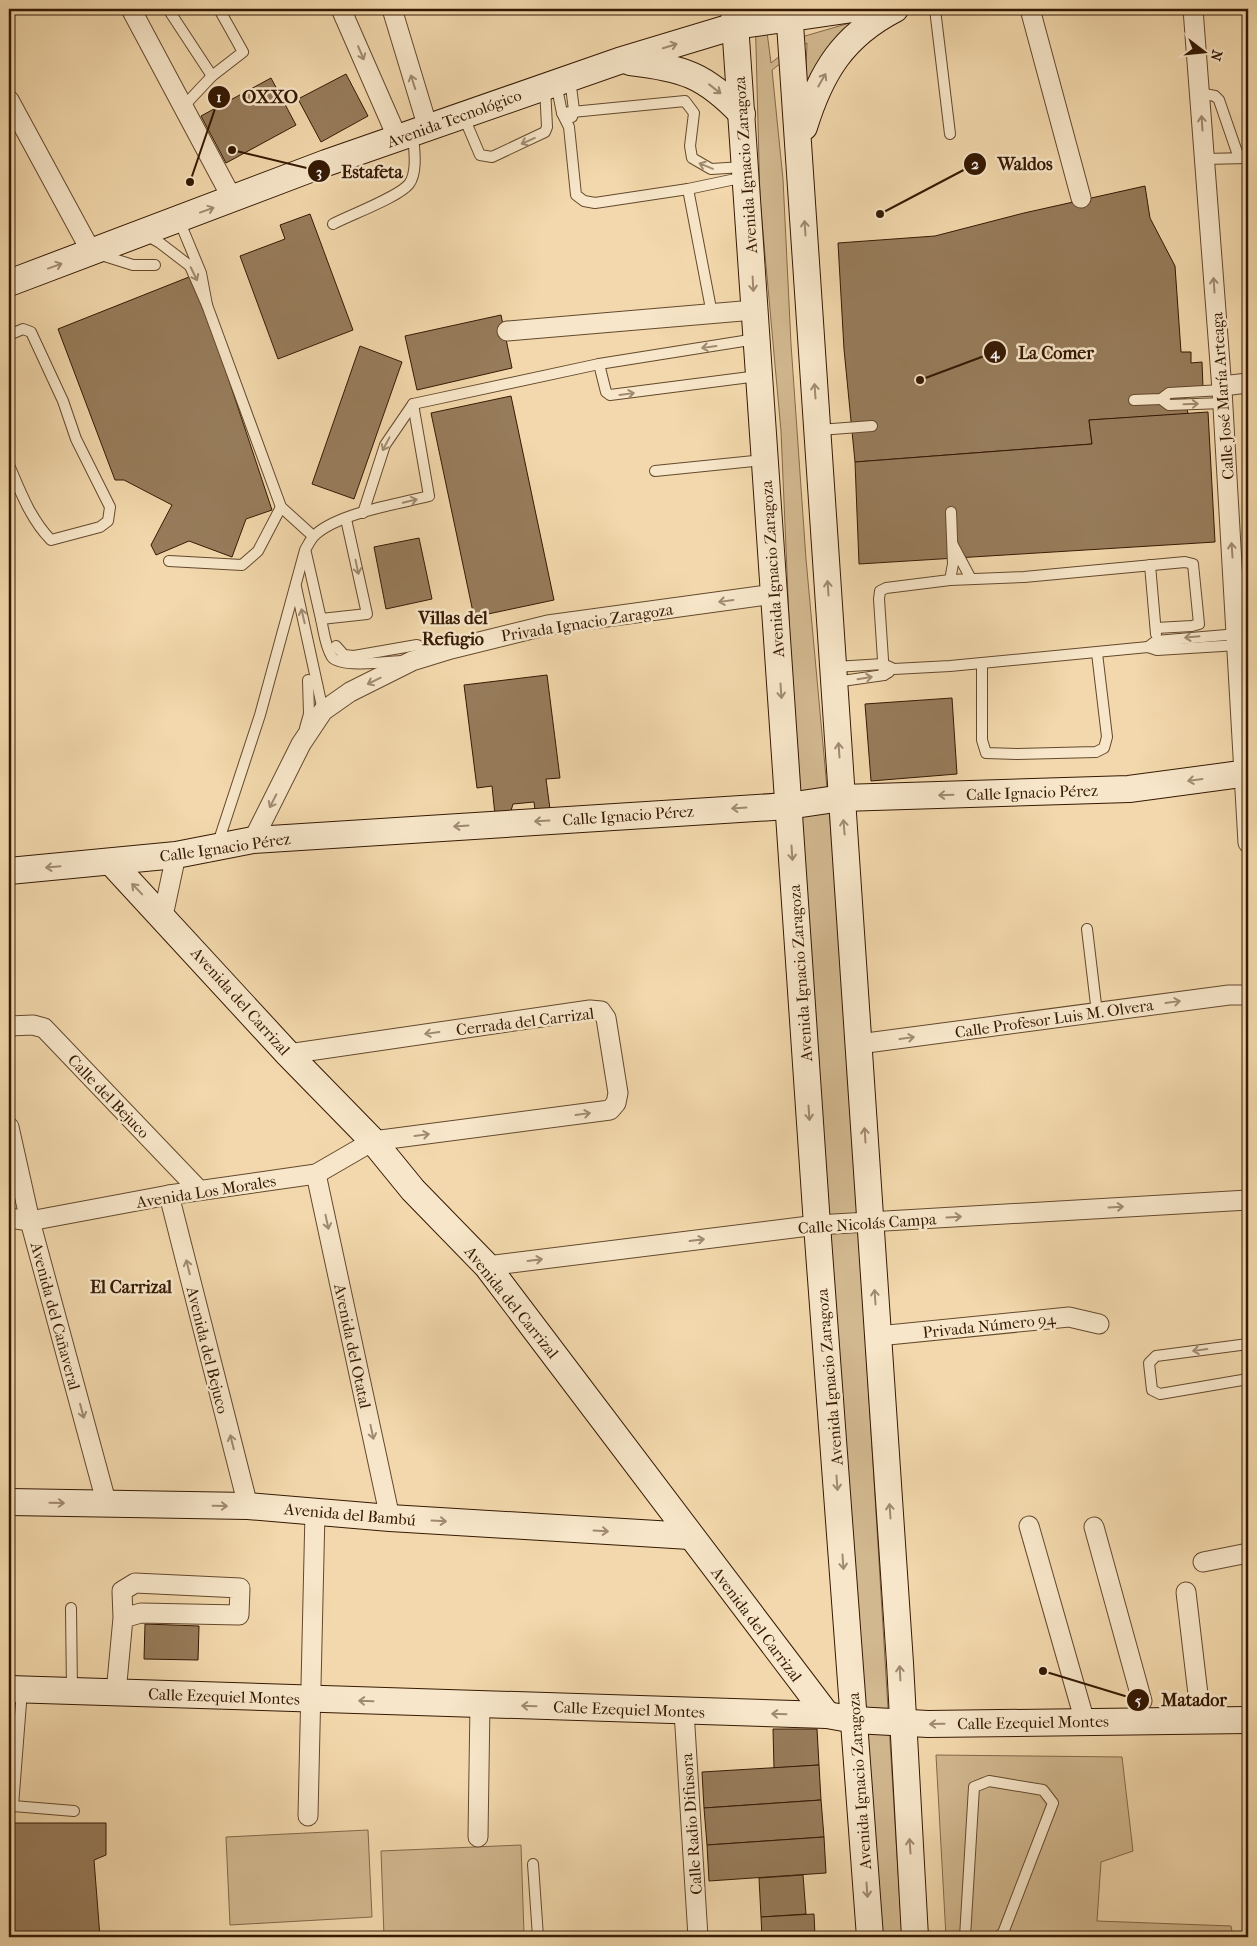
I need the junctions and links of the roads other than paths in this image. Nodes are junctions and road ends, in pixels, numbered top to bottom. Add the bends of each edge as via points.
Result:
1 (131, 9) edge
2 (168, 9) edge
3 (219, 9) edge
4 (342, 9) edge
5 (392, 9) edge
6 (852, 9) edge
7 (895, 9) edge
8 (935, 9) edge
9 (1030, 9) edge
10 (1193, 9) edge
11 (790, 14) edge
12 (734, 18) edge
13 (620, 61) junction
14 (212, 76) junction
15 (557, 82) junction
16 (1199, 93) junction
17 (9, 100) edge
18 (184, 107) junction
19 (574, 110) junction
20 (562, 113) junction
21 (742, 114) junction
22 (463, 115) junction
23 (569, 127) junction
24 (413, 133) junction
25 (950, 134) dead end
26 (799, 142) junction
27 (1244, 158) edge
28 (1204, 159) junction
29 (746, 172) junction
30 (688, 189) junction
31 (1081, 198) dead end
32 (233, 200) junction
33 (179, 220) junction
34 (333, 224) dead end
35 (143, 234) junction
36 (92, 253) junction
37 (155, 265) dead end
38 (9, 283) edge
39 (207, 305) junction
40 (754, 310) junction
41 (712, 314) junction
42 (508, 331) dead end
43 (9, 335) edge
44 (757, 339) junction
45 (599, 364) junction
46 (759, 376) junction
47 (1248, 384) edge
48 (1222, 393) junction
49 (1134, 400) dead end
50 (413, 404) junction
51 (872, 426) dead end
52 (818, 430) junction
53 (765, 460) junction
54 (9, 465) edge
55 (655, 471) dead end
56 (281, 507) junction
57 (951, 512) dead end
58 (363, 513) junction
59 (346, 519) junction
60 (314, 536) junction
61 (953, 544) junction
62 (305, 550) junction
63 (169, 561) dead end
64 (1150, 565) junction
65 (971, 579) junction
66 (950, 580) junction
67 (295, 584) junction
68 (774, 594) junction
69 (321, 619) junction
70 (1156, 628) junction
71 (1238, 640) junction
72 (336, 646) dead end
73 (1153, 646) junction
74 (1097, 653) junction
75 (435, 654) junction
76 (412, 661) junction
77 (982, 663) junction
78 (883, 664) junction
79 (894, 669) junction
80 (834, 675) junction
81 (884, 675) junction
82 (308, 680) dead end
83 (323, 711) junction
84 (301, 744) junction
85 (1246, 774) edge
86 (842, 798) junction
87 (788, 806) junction
88 (253, 840) junction
89 (1248, 843) edge
90 (216, 847) junction
91 (176, 855) junction
92 (111, 862) junction
93 (9, 870) edge
94 (163, 916) junction
95 (1087, 929) dead end
96 (1248, 995) edge
97 (1097, 1012) junction
98 (9, 1026) edge
99 (859, 1044) junction
100 (288, 1054) junction
101 (9, 1126) edge
102 (374, 1141) junction
103 (316, 1174) junction
104 (198, 1190) junction
105 (169, 1194) junction
106 (1248, 1200) edge
107 (9, 1218) edge
108 (30, 1221) junction
109 (870, 1221) junction
110 (817, 1226) junction
111 (487, 1266) junction
112 (1099, 1324) dead end
113 (878, 1336) junction
114 (1248, 1344) edge
115 (1248, 1380) edge
116 (9, 1502) edge
117 (107, 1505) junction
118 (248, 1506) junction
119 (315, 1512) junction
120 (390, 1518) junction
121 (1029, 1526) dead end
122 (1094, 1527) dead end
123 (690, 1536) junction
124 (1248, 1554) edge
125 (1202, 1562) dead end
126 (1186, 1592) dead end
127 (71, 1608) dead end
128 (123, 1618) junction
129 (15, 1689) edge
130 (72, 1691) junction
131 (116, 1693) junction
132 (311, 1699) junction
133 (1142, 1701) dead end
134 (480, 1704) junction
135 (684, 1711) junction
136 (827, 1715) junction
137 (855, 1720) junction
138 (1201, 1720) junction
139 (1248, 1720) edge
140 (903, 1722) junction
141 (1085, 1722) junction
142 (11, 1806) edge
143 (74, 1811) dead end
144 (308, 1816) dead end
145 (478, 1837) dead end
146 (533, 1864) dead end
147 (538, 1937) edge
148 (698, 1937) edge
149 (870, 1937) edge
150 (921, 1937) edge
151 (965, 1937) edge
152 (997, 1937) edge

1 - 18 street
2 - 14 lane
3 - 14 lane via 244,52
4 -> 24 street
24 -> 5 street
6 - 11 main road, Avenida Tecnológico
26 -> 7 main road via 814,94 837,54 873,21
8 - 25 lane
9 - 31 street
10 - 16 street, Calle José María Arteaga
11 - 12 main road, Avenida Tecnológico
11 - 26 main road
13 -> 12 main road, Avenida Tecnológico
12 - 21 main road, Avenida Ignacio Zaragoza
13 - 15 main road, Avenida Tecnológico
13 -> 21 main road via 663,65 704,80
14 - 18 lane
15 - 19 lane
15 - 20 lane
15 - 22 main road, Avenida Tecnológico
15 -> 22 lane via 544,132 492,157 480,155
16 - 27 lane via 1220,100
28 -> 16 street, Calle José María Arteaga
17 - 36 street
18 - 32 street
19 - 20 lane
19 - 23 lane
29 -> 19 lane via 711,169 692,158 690,146 694,113 686,101
20 - 23 lane
21 - 29 main road, Avenida Ignacio Zaragoza
22 - 24 main road, Avenida Tecnológico
23 - 30 lane via 576,195 584,201 595,203
24 - 32 main road, Avenida Tecnológico
24 - 34 lane via 414,169 409,184
52 -> 26 main road
27 - 28 lane
48 -> 28 street, Calle José María Arteaga
29 - 30 lane
29 -> 40 main road, Avenida Ignacio Zaragoza
30 - 41 lane
33 -> 32 main road, Avenida Tecnológico
33 - 35 main road, Avenida Tecnológico
33 - 39 lane via 202,273
35 - 36 main road, Avenida Tecnológico
35 -> 39 lane via 190,266
36 - 37 lane via 132,265
38 -> 36 main road, Avenida Tecnológico
39 - 56 lane
40 - 41 street
40 - 44 main road, Avenida Ignacio Zaragoza
41 - 42 street
43 - 54 lane via 23,329 32,332 76,439 110,507 108,521 100,527 51,540 29,508
44 -> 45 lane
44 - 46 main road, Avenida Ignacio Zaragoza
45 -> 46 lane via 606,392 610,395
45 - 50 lane
46 - 53 main road, Avenida Ignacio Zaragoza
47 - 48 street
48 - 49 lane via 1169,405 1161,399
71 -> 48 street, Calle José María Arteaga
50 -> 58 lane via 384,445
58 -> 50 lane via 429,496
51 - 52 lane
80 -> 52 main road
53 - 55 lane
53 - 68 main road, Avenida Ignacio Zaragoza
56 - 60 lane
56 - 63 lane via 258,551 242,565
57 - 61 lane
58 - 59 lane
59 - 60 lane
59 -> 69 lane via 367,614
60 - 62 lane
61 - 65 lane
61 - 66 lane
62 - 67 lane
62 - 69 lane
64 - 65 lane
64 - 70 lane
64 - 70 lane via 1193,564 1199,616 1198,624 1192,626
65 - 66 lane
66 - 78 lane via 902,585 880,591
83 -> 67 lane
67 - 90 lane via 260,714
68 -> 75 street, Privada Ignacio Zaragoza via 548,625
68 -> 87 main road, Avenida Ignacio Zaragoza
69 - 76 lane via 333,659 342,664
70 - 73 lane
71 - 73 lane
71 - 85 street, Calle José María Arteaga
72 - 75 lane via 344,655 354,656 417,645
73 - 74 lane
74 - 77 lane
74 - 77 lane via 1108,737 1104,748 1096,752 986,753 982,740
75 - 76 street, Privada Ignacio Zaragoza
76 -> 83 street, Privada Ignacio Zaragoza via 350,692
77 - 79 lane
78 - 79 lane
78 - 80 lane
78 - 81 lane
79 - 81 lane
80 -> 81 lane
86 -> 80 main road
82 - 84 lane via 309,714
83 - 84 street, Privada Ignacio Zaragoza
84 -> 88 street, Privada Ignacio Zaragoza
85 -> 86 main road, Calle Ignacio Pérez via 1129,789
85 - 89 street, Calle José María Arteaga
86 - 87 main road, Calle Ignacio Pérez
99 -> 86 main road
87 -> 88 main road, Calle Ignacio Pérez
87 -> 110 main road, Avenida Ignacio Zaragoza
88 - 90 main road, Calle Ignacio Pérez
90 - 91 main road, Calle Ignacio Pérez
91 - 92 main road, Calle Ignacio Pérez
91 - 94 street
92 -> 93 main road, Calle Ignacio Pérez
94 -> 92 main road, Avenida del Carrizal
94 - 100 main road, Avenida del Carrizal
95 - 97 lane
97 -> 96 street, Calle Profesor Luis M. Olvera
99 -> 97 street, Calle Profesor Luis M. Olvera
98 - 104 street, Calle del Bejuco via 44,1028
109 -> 99 main road
100 - 102 main road, Avenida del Carrizal
102 -> 100 street, Cerrada del Carrizal via 610,1110 618,1093 606,1018 600,1011 590,1010
101 - 108 street, Avenida del Cañaveral
102 - 103 street, Avenida Los Morales
102 - 111 main road, Avenida del Carrizal via 413,1190
103 - 104 street, Avenida Los Morales
103 -> 120 street, Avenida del Otatal
104 - 105 street, Avenida Los Morales
105 - 108 street, Avenida Los Morales
118 -> 105 street, Avenida del Bejuco
109 -> 106 street, Calle Nicolás Campa
107 - 108 street, Avenida Los Morales
108 -> 117 street, Avenida del Cañaveral
109 - 110 street, Calle Nicolás Campa
113 -> 109 main road
111 -> 110 street, Calle Nicolás Campa
110 -> 137 main road, Avenida Ignacio Zaragoza
111 - 123 main road, Avenida del Carrizal
112 - 113 street, Privada Número 94 via 1069,1317
140 -> 113 main road
114 -> 115 lane via 1156,1356 1149,1363 1152,1390 1160,1394
116 -> 117 main road, Avenida del Bambú
117 -> 118 main road, Avenida del Bambú
118 - 119 main road, Avenida del Bambú
119 - 120 main road, Avenida del Bambú
119 - 132 street
120 -> 123 main road, Avenida del Bambú
121 - 141 street
122 - 133 street
123 - 136 main road, Avenida del Carrizal
124 - 125 street
126 - 138 street
127 - 130 lane
128 - 128 street via 141,1613 239,1615 240,1588 135,1583 122,1591
128 - 131 street
129 - 130 main road, Calle Ezequiel Montes
129 - 142 lane
130 - 131 main road, Calle Ezequiel Montes
131 - 132 main road, Calle Ezequiel Montes
134 -> 132 main road, Calle Ezequiel Montes
132 - 144 street
135 -> 134 main road, Calle Ezequiel Montes
134 - 145 street
136 -> 135 main road, Calle Ezequiel Montes
135 - 148 street, Calle Radio Difusora
136 - 137 main road, Calle Ezequiel Montes
137 - 140 main road, Calle Ezequiel Montes
137 -> 149 main road, Avenida Ignacio Zaragoza
138 - 139 main road, Calle Ezequiel Montes
138 - 141 main road, Calle Ezequiel Montes
141 -> 140 main road, Calle Ezequiel Montes
150 -> 140 main road
142 - 143 lane
146 - 147 lane
151 - 152 lane via 974,1787 989,1781 1043,1790 1053,1803 1003,1933

